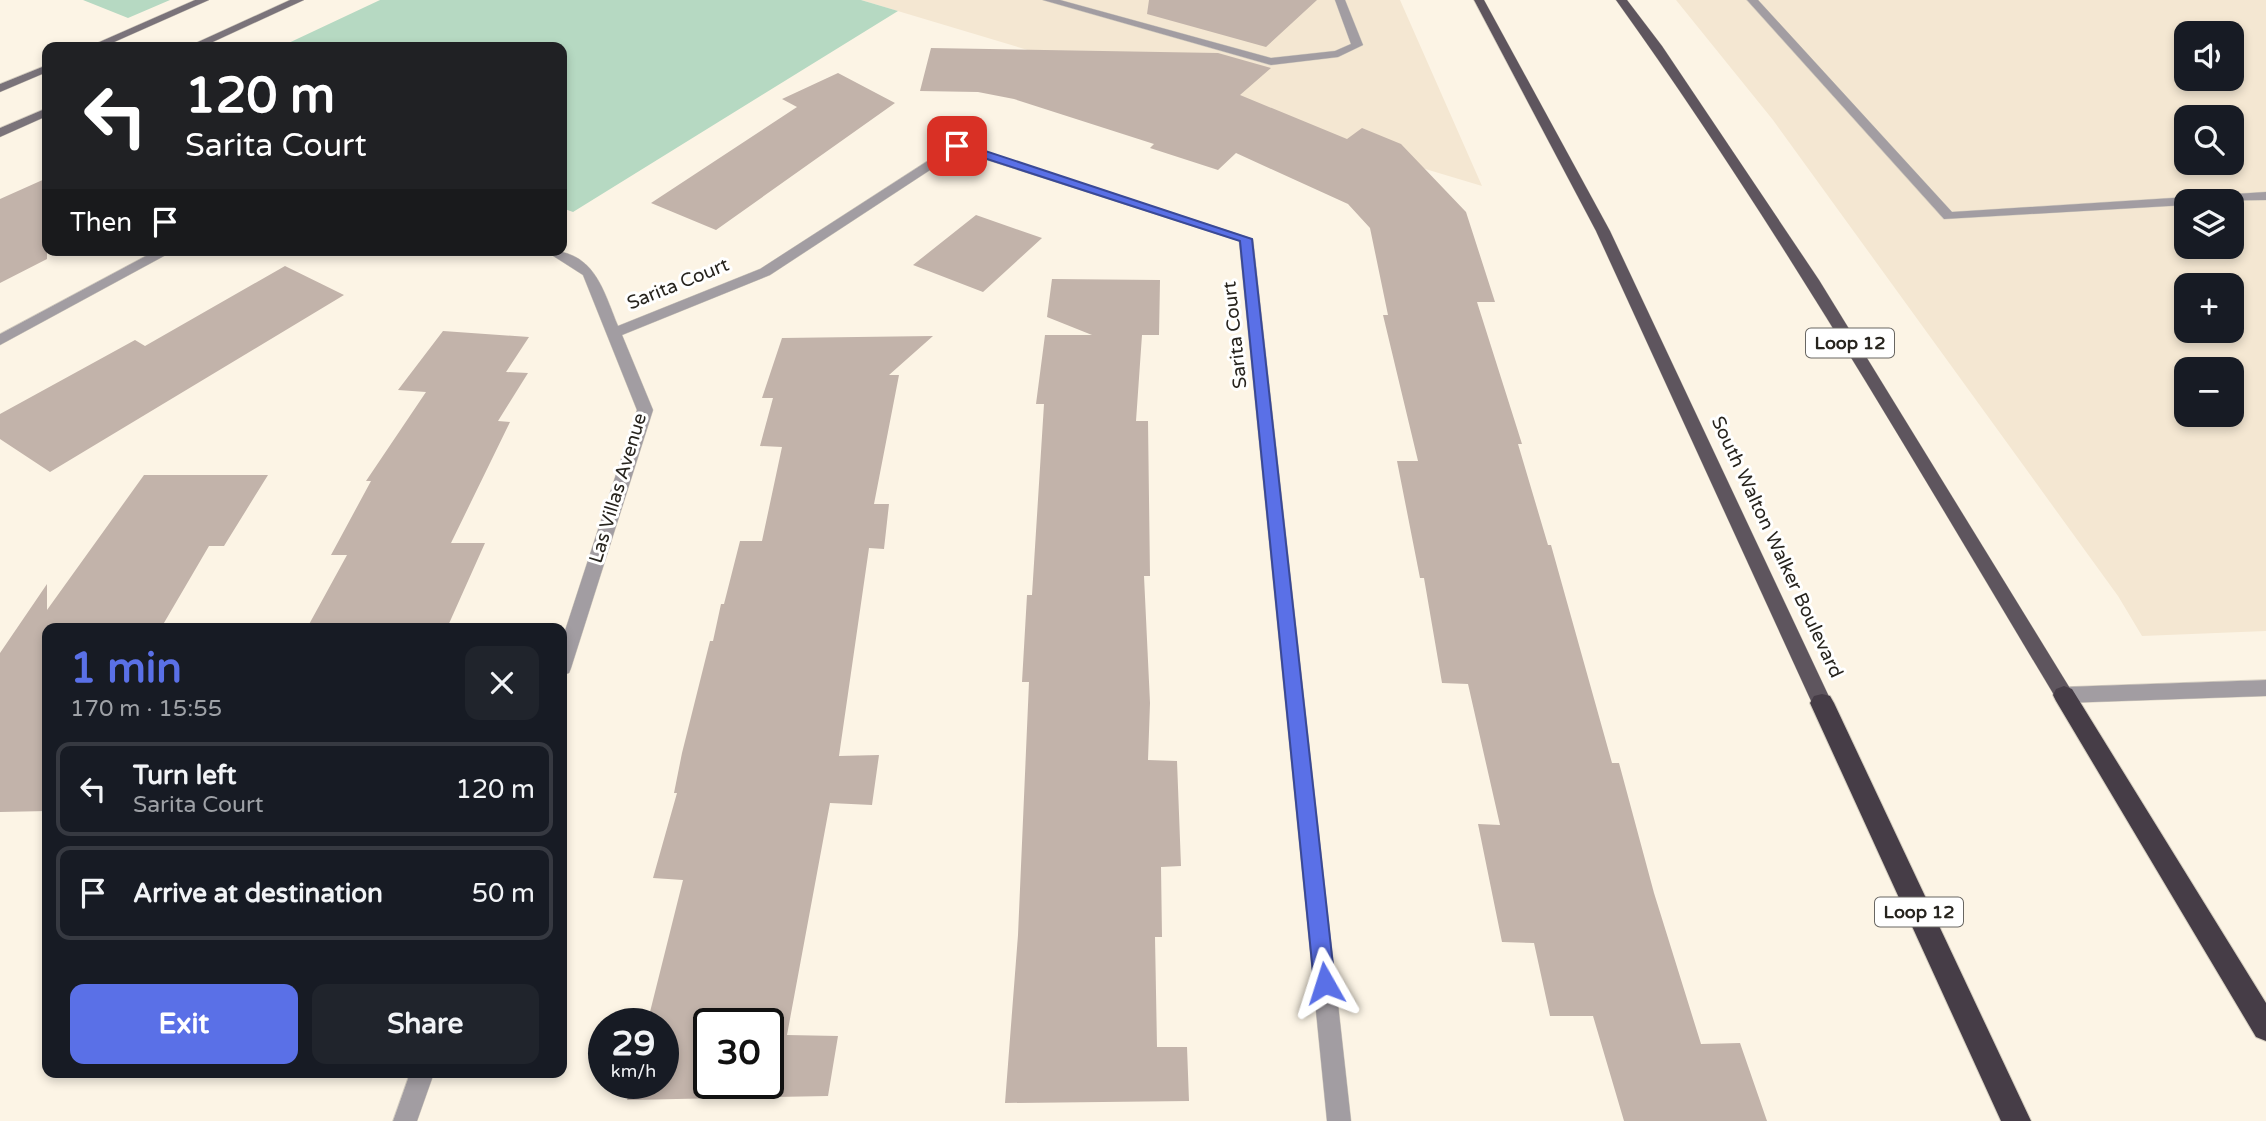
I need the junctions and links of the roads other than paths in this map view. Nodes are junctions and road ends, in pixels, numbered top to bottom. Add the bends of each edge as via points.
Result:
1 (204, 0) edge
2 (299, 0) edge
3 (1048, 0) edge
4 (1340, 0) edge
5 (1479, 0) edge
6 (1621, 0) edge
7 (1752, 0) edge
8 (106, 42) edge
9 (204, 42) edge
10 (42, 70) edge
11 (0, 88) edge
12 (42, 114) edge
13 (0, 133) edge
14 (2266, 196) edge
15 (2244, 197) edge
16 (2174, 202) edge
17 (158, 256) edge
18 (561, 256) edge
19 (613, 333) junction
20 (0, 340) edge
21 (567, 652) edge
22 (2266, 688) edge
23 (2064, 695) junction
24 (1822, 703) joint
25 (2266, 1028) edge
26 (420, 1078) edge
27 (405, 1121) edge
28 (1339, 1121) edge
29 (2016, 1121) edge

1 - 8 main road
2 - 9 main road
3 - 4 street via 1271,62 1338,54 1357,45
5 - 24 main road, South Walton Walker Boulevard / Loop 12 via 1603,231
6 - 23 main road, Loop 12 via 1812,280
7 - 16 street via 1949,216
10 - 11 main road
12 - 13 main road
14 - 15 street
17 - 20 street
18 - 19 street, Las Villas Avenue via 589,273
19 - 21 street, Las Villas Avenue via 645,410
19 - 28 street, Sarita Court via 765,272 957,146 1246,239
22 - 23 street
23 - 25 highway, Loop 12
24 - 29 highway, South Walton Walker Boulevard / Loop 12
26 - 27 street

